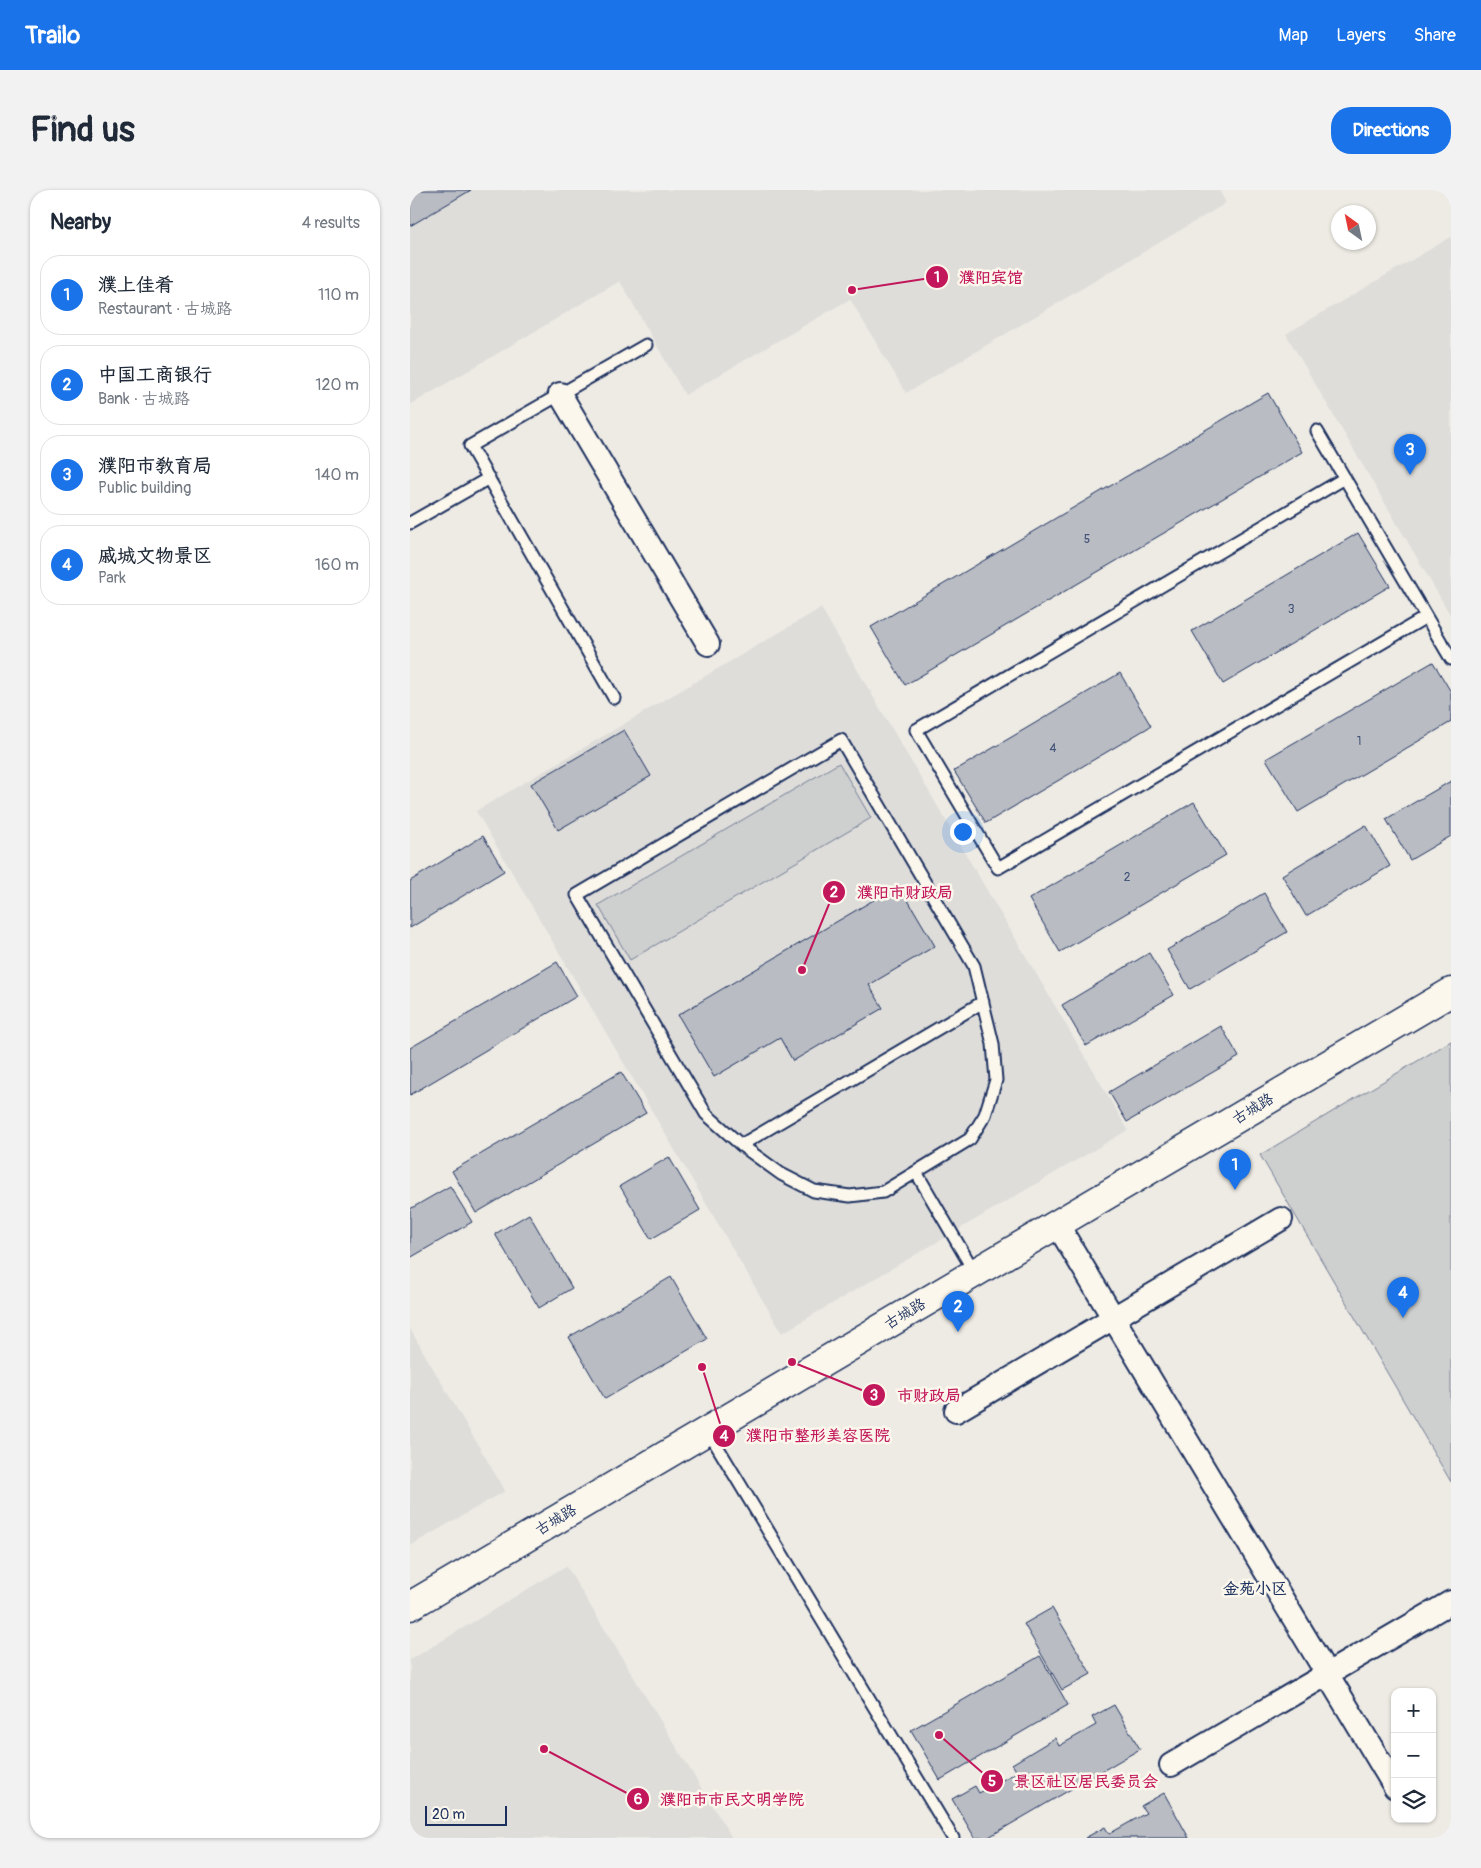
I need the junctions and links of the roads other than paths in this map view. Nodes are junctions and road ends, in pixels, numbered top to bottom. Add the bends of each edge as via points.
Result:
1 (646, 345) dead end
2 (560, 394) junction
3 (1317, 431) dead end
4 (488, 478) junction
5 (1345, 478) junction
6 (410, 523) edge
7 (1426, 617) junction
8 (708, 644) dead end
9 (1451, 659) edge
10 (614, 698) dead end
11 (1451, 992) edge
12 (983, 1002) junction
13 (741, 1145) junction
14 (916, 1172) junction
15 (1282, 1219) dead end
16 (1057, 1224) junction
17 (975, 1273) junction
18 (1114, 1318) junction
19 (956, 1411) dead end
20 (708, 1431) junction
21 (1451, 1602) edge
22 (410, 1606) edge
23 (1327, 1674) junction
24 (1172, 1765) dead end
25 (1391, 1780) edge
26 (953, 1838) edge

1 - 2 lane
2 - 4 lane via 470,446
2 - 8 street
3 - 5 lane
4 - 6 lane
4 - 10 lane
5 - 7 lane
5 - 7 lane via 916,730 998,868
7 - 9 lane
11 - 16 street, 古城路
12 - 13 lane
12 - 13 lane via 974,966 841,740 577,896 706,1114
12 - 14 lane via 993,1044 996,1080 985,1115 970,1139
13 - 14 lane via 781,1174 814,1191 850,1196 883,1192
14 - 17 lane
15 - 18 street
16 - 17 street, 古城路
16 - 18 street
17 - 20 street, 古城路
18 - 19 street
18 - 23 street
20 - 22 street, 古城路
20 - 26 lane
21 - 23 street
23 - 24 street
23 - 25 street

